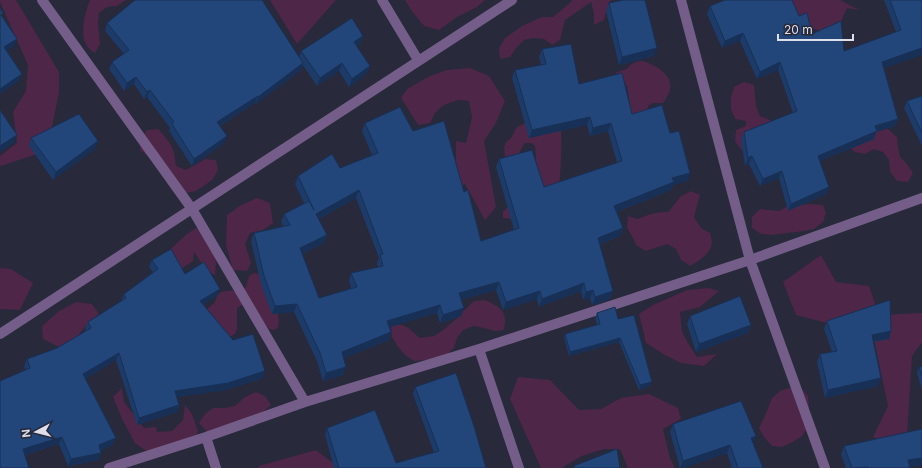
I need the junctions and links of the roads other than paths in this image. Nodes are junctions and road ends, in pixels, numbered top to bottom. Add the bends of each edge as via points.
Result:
1 (42, 0) edge
2 (382, 0) edge
3 (512, 0) edge
4 (681, 0) edge
5 (418, 60) junction
6 (922, 198) edge
7 (192, 210) junction
8 (750, 260) junction
9 (0, 334) edge
10 (479, 349) junction
11 (305, 402) junction
12 (206, 437) junction
13 (109, 468) edge
14 (216, 468) edge
15 (519, 468) edge
16 (825, 468) edge

1 - 7 street
2 - 5 street
3 - 5 street
4 - 8 street
5 - 7 street
6 - 8 street
7 - 9 street
7 - 11 street
8 - 10 street
8 - 16 street
10 - 11 street
10 - 15 street
11 - 12 street
12 - 13 street
12 - 14 street

